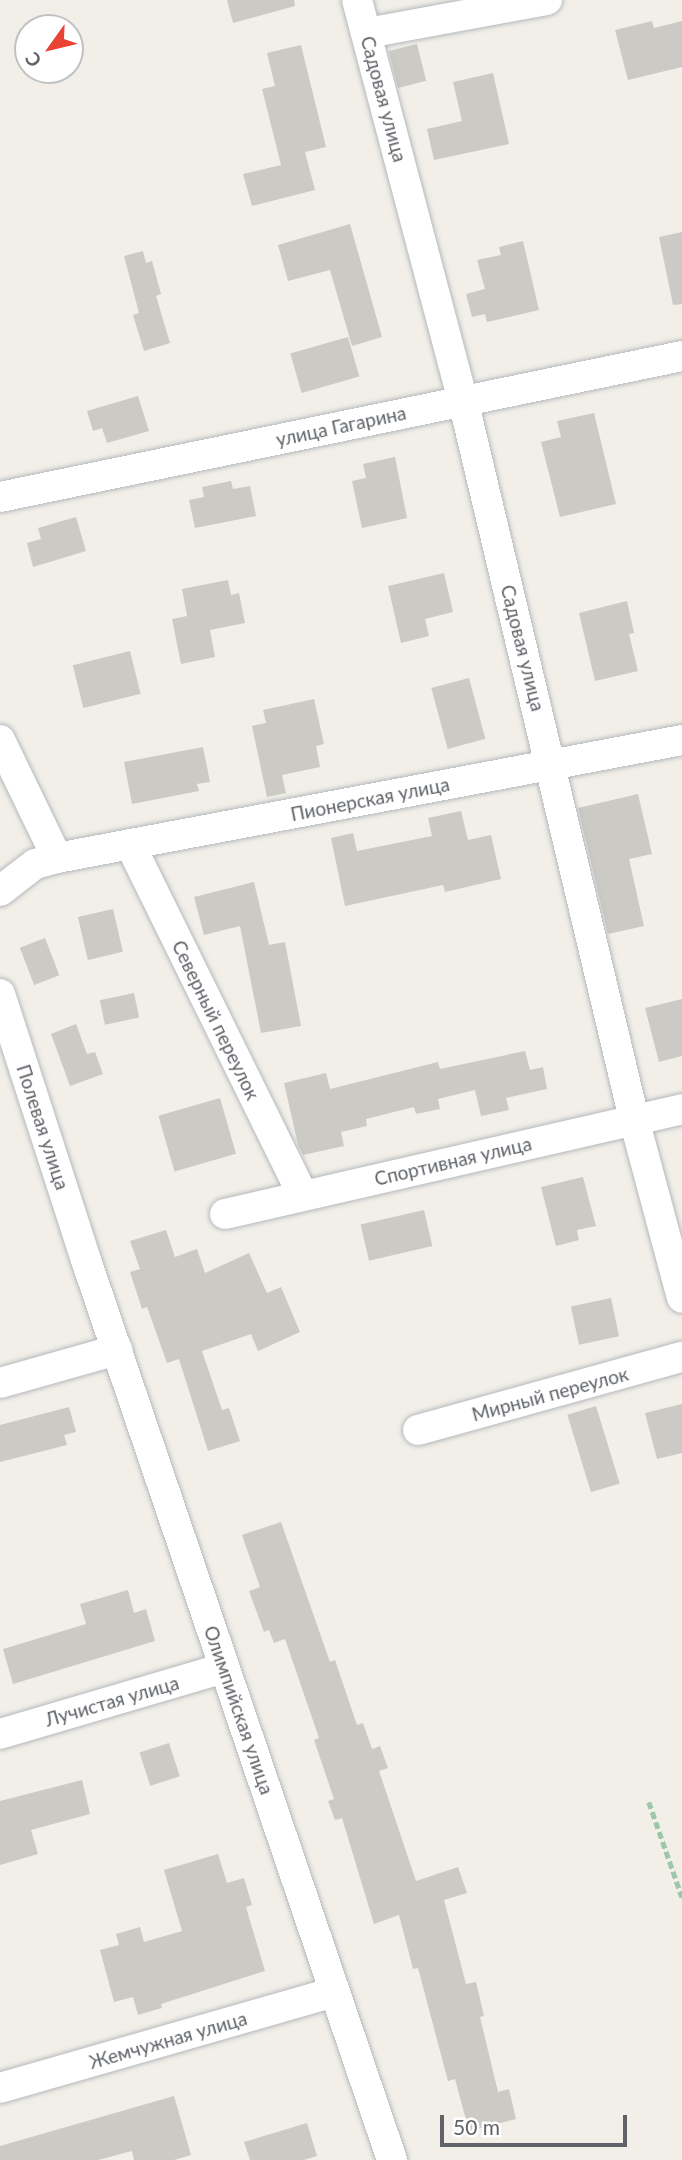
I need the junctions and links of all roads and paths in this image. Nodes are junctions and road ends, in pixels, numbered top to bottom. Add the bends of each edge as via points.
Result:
1 (357, 0) edge
2 (547, 0) edge
3 (367, 33) junction
4 (682, 356) edge
5 (463, 400) junction
6 (0, 497) edge
7 (0, 740) edge
8 (682, 740) edge
9 (551, 765) junction
10 (130, 844) junction
11 (57, 858) junction
12 (0, 891) edge
13 (1, 1005) edge
14 (682, 1109) edge
15 (634, 1119) junction
16 (303, 1195) junction
17 (225, 1214) dead end
18 (86, 1260) joint
19 (682, 1298) edge
20 (117, 1350) junction
21 (682, 1357) edge
22 (0, 1383) edge
23 (418, 1430) dead end
24 (224, 1668) junction
25 (0, 1734) edge
26 (649, 1802) dead end
27 (682, 1897) edge
28 (335, 1992) junction
29 (0, 2088) edge
30 (392, 2160) edge

1 - 3 street, Садовая улица
2 - 3 street
3 - 5 street, Садовая улица
4 - 5 street, улица Гагарина
5 - 6 street, улица Гагарина
5 - 9 street, Садовая улица
7 - 11 street
8 - 9 street, Пионерская улица
9 - 10 street, Пионерская улица
9 - 15 street, Садовая улица
10 - 11 street, Пионерская улица
10 - 16 street, Северный переулок
11 - 12 street via 35,864
13 - 18 street, Полевая улица
14 - 15 street, Спортивная улица
15 - 16 street, Спортивная улица
15 - 19 street, Садовая улица
16 - 17 street, Спортивная улица
18 - 20 street, Олимпийская улица
20 - 22 street
20 - 24 street, Олимпийская улица
21 - 23 street, Мирный переулок
24 - 25 street, Лучистая улица
24 - 28 street, Олимпийская улица
26 - 27 path
28 - 29 street, Жемчужная улица
28 - 30 street, Олимпийская улица

